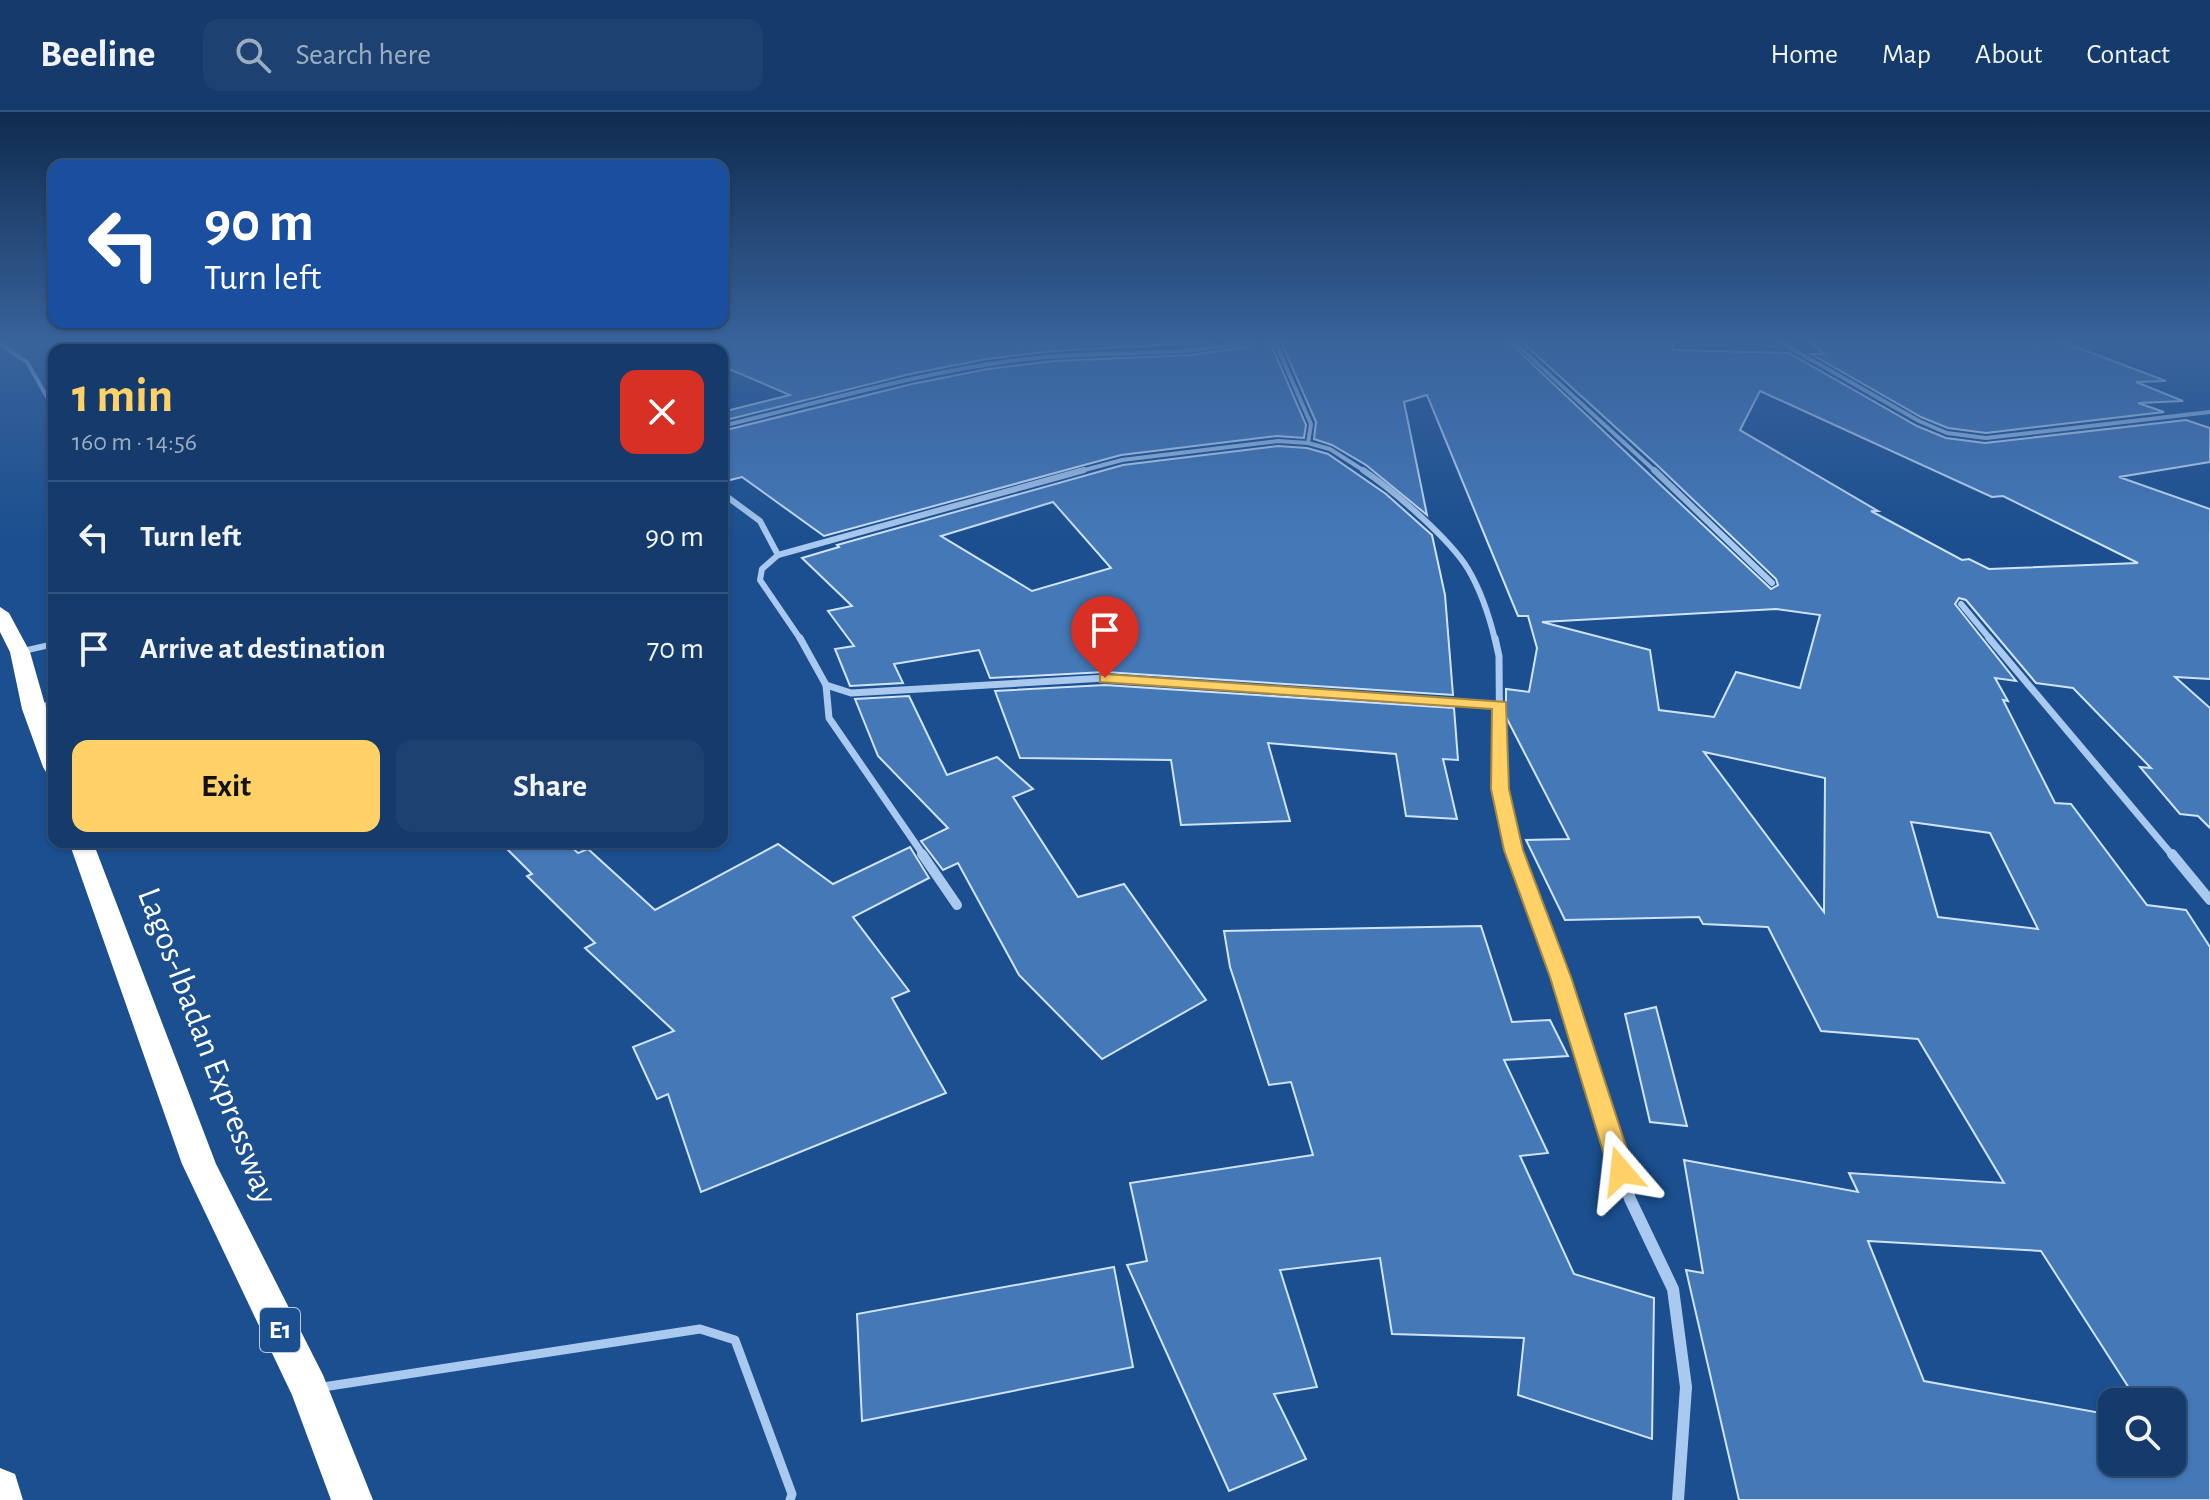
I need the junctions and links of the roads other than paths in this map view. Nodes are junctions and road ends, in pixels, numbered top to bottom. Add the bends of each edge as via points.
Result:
1 (803, 407) edge
2 (1303, 407) edge
3 (1586, 407) edge
4 (1894, 407) edge
5 (2210, 412) edge
6 (728, 425) edge
7 (1308, 443) junction
8 (728, 497) edge
9 (778, 555) junction
10 (1772, 583) dead end
11 (1961, 604) dead end
12 (0, 613) edge
13 (48, 645) edge
14 (20, 652) junction
15 (826, 685) junction
16 (48, 705) edge
17 (1500, 705) junction
18 (33, 709) junction
19 (48, 750) edge
20 (83, 848) edge
21 (2210, 900) edge
22 (957, 905) dead end
23 (309, 1389) junction
24 (0, 1489) edge
25 (2, 1500) edge
26 (352, 1500) edge
27 (790, 1500) edge
28 (1678, 1500) edge

1 - 6 street
2 - 7 street via 1311,424
3 - 10 street
4 - 5 street via 1947,433 1986,438
7 - 9 street via 1240,444 1122,460
7 - 17 street via 1330,449 1376,479 1467,567 1489,613 1499,656
8 - 9 street via 760,521
9 - 15 street via 762,569 760,580
11 - 21 street
12 - 14 highway
13 - 14 lane
14 - 18 highway
15 - 17 street via 851,693 1105,678
15 - 22 street via 829,718
16 - 18 lane
17 - 28 street via 1500,789 1514,850 1630,1199 1673,1289 1686,1387
18 - 19 highway
20 - 23 highway, Lagos-Ibadan Expressway / E1 via 199,1164
23 - 26 highway, Lagos-Ibadan Expressway / E1
23 - 27 lane via 700,1329 735,1340
24 - 25 highway

